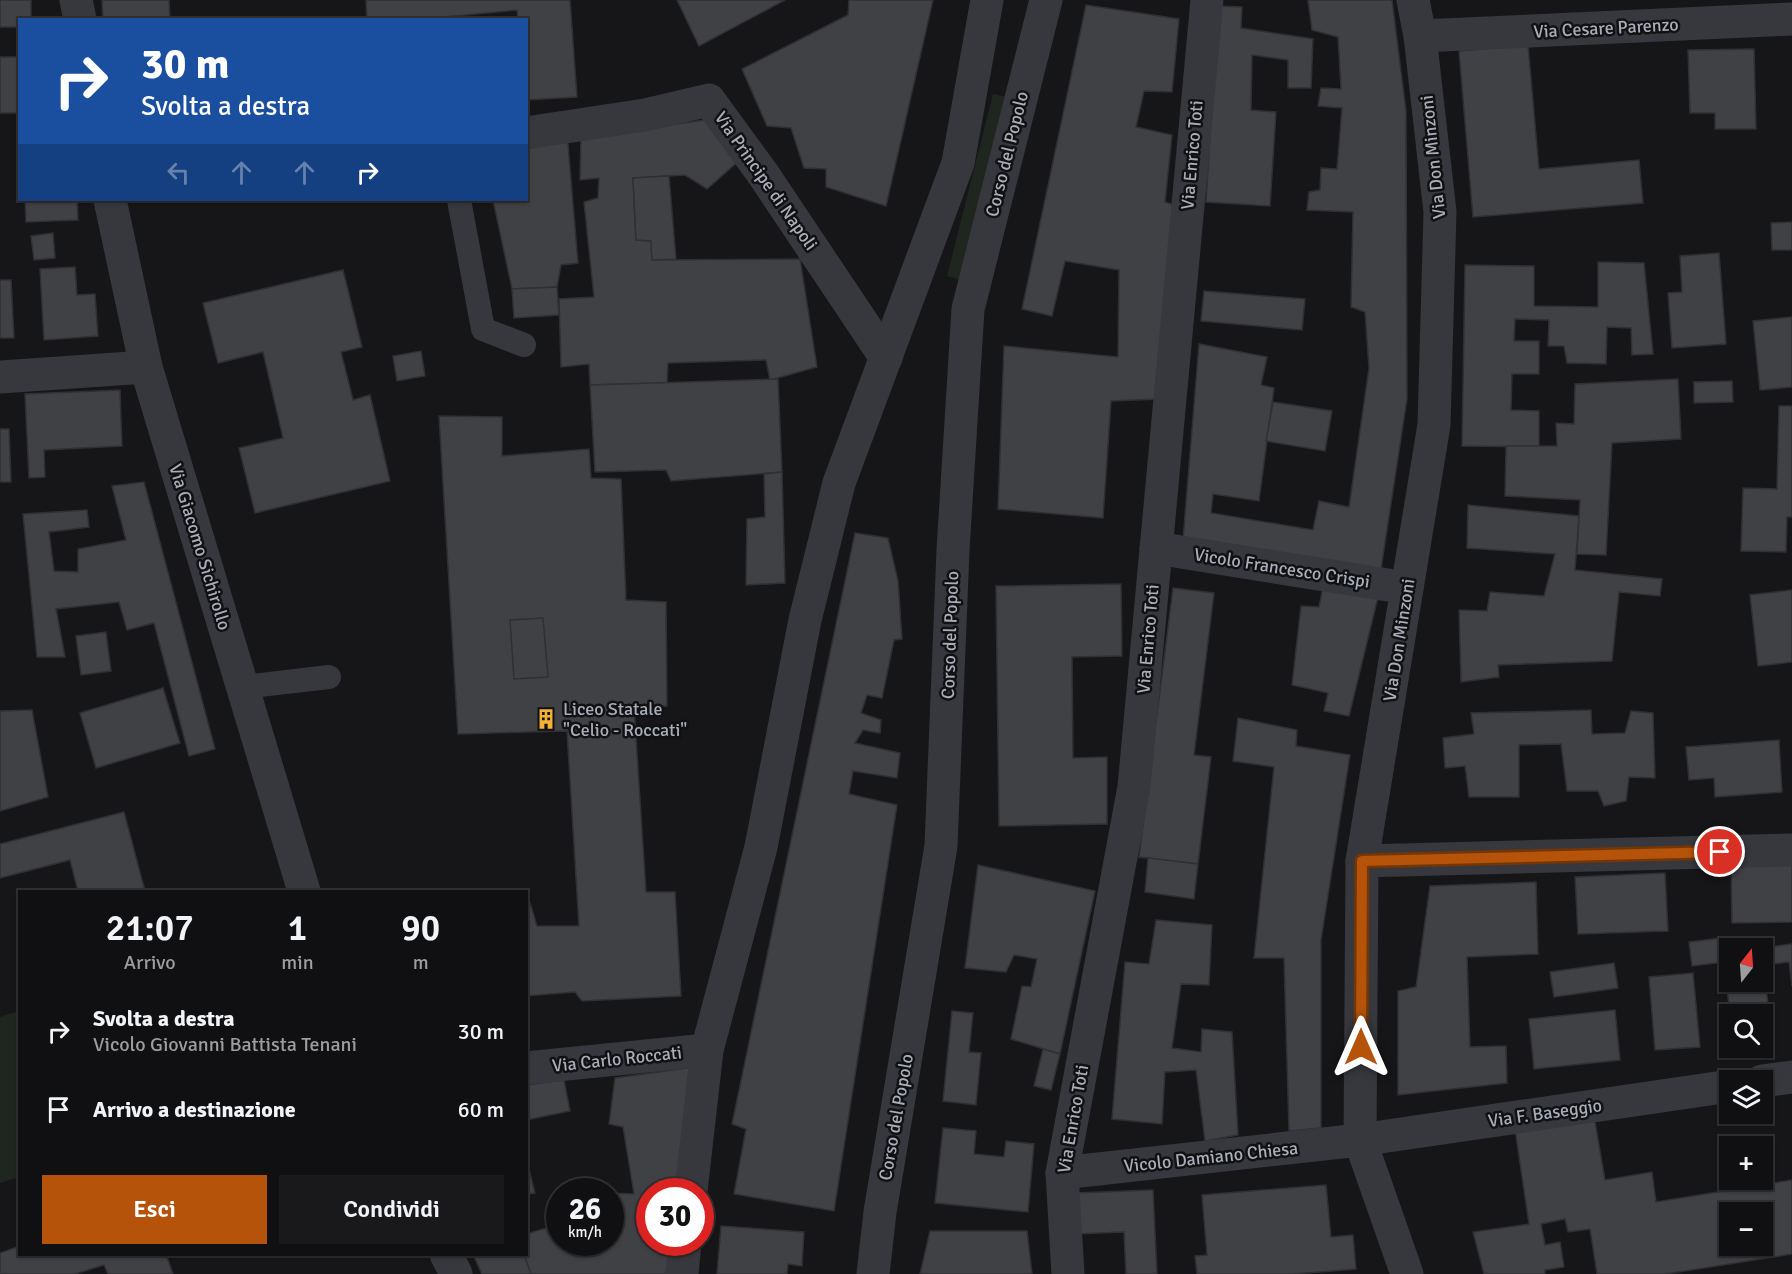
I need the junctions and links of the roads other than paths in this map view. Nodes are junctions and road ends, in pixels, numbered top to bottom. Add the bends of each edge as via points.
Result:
1 (76, 0) edge
2 (987, 0) edge
3 (1046, 0) edge
4 (1207, 0) edge
5 (1413, 0) edge
6 (80, 18) edge
7 (1792, 19) edge
8 (1420, 36) junction
9 (528, 133) edge
10 (110, 201) edge
11 (459, 201) edge
12 (524, 345) dead end
13 (886, 358) junction
14 (146, 367) junction
15 (0, 376) edge
16 (1156, 548) junction
17 (1407, 588) junction
18 (329, 677) dead end
19 (243, 687) junction
20 (1792, 850) edge
21 (1362, 861) junction
22 (304, 890) edge
23 (707, 1050) junction
24 (528, 1068) edge
25 (1792, 1077) edge
26 (1773, 1080) edge
27 (1719, 1088) edge
28 (1360, 1140) junction
29 (1062, 1173) junction
30 (692, 1178) edge
31 (447, 1256) edge
32 (684, 1256) edge
33 (456, 1274) edge
34 (682, 1274) edge
35 (873, 1274) edge
36 (1068, 1274) edge
37 (1407, 1274) edge

1 - 6 street
2 - 13 street via 958,163
3 - 35 street, Corso del Popolo via 968,309 941,846
4 - 16 street, Via Enrico Toti
5 - 8 street, Via Don Minzoni
7 - 8 street, Via Cesare Parenzo
8 - 17 street, Via Don Minzoni via 1440,212 1434,425
9 - 13 street, Via Principe di Napoli via 645,115 709,100
10 - 14 street, Via Giacomo Sichirollo
11 - 12 lane via 483,329
13 - 23 street via 839,483 805,620 761,847
14 - 15 street
14 - 19 street, Via Giacomo Sichirollo
16 - 17 street, Vicolo Francesco Crispi
16 - 29 street, Via Enrico Toti via 1134,787
17 - 21 street, Via Don Minzoni
18 - 19 lane
19 - 22 street, Via Giacomo Sichirollo
20 - 21 street
21 - 28 street, Via Don Minzoni
23 - 24 street, Via Carlo Roccati
23 - 30 street
25 - 26 street
27 - 28 street, Via F. Baseggio
28 - 29 street, Vicolo Damiano Chiesa
28 - 37 street, Via Don Minzoni
29 - 36 street, Via Enrico Toti
31 - 33 street
32 - 34 street

